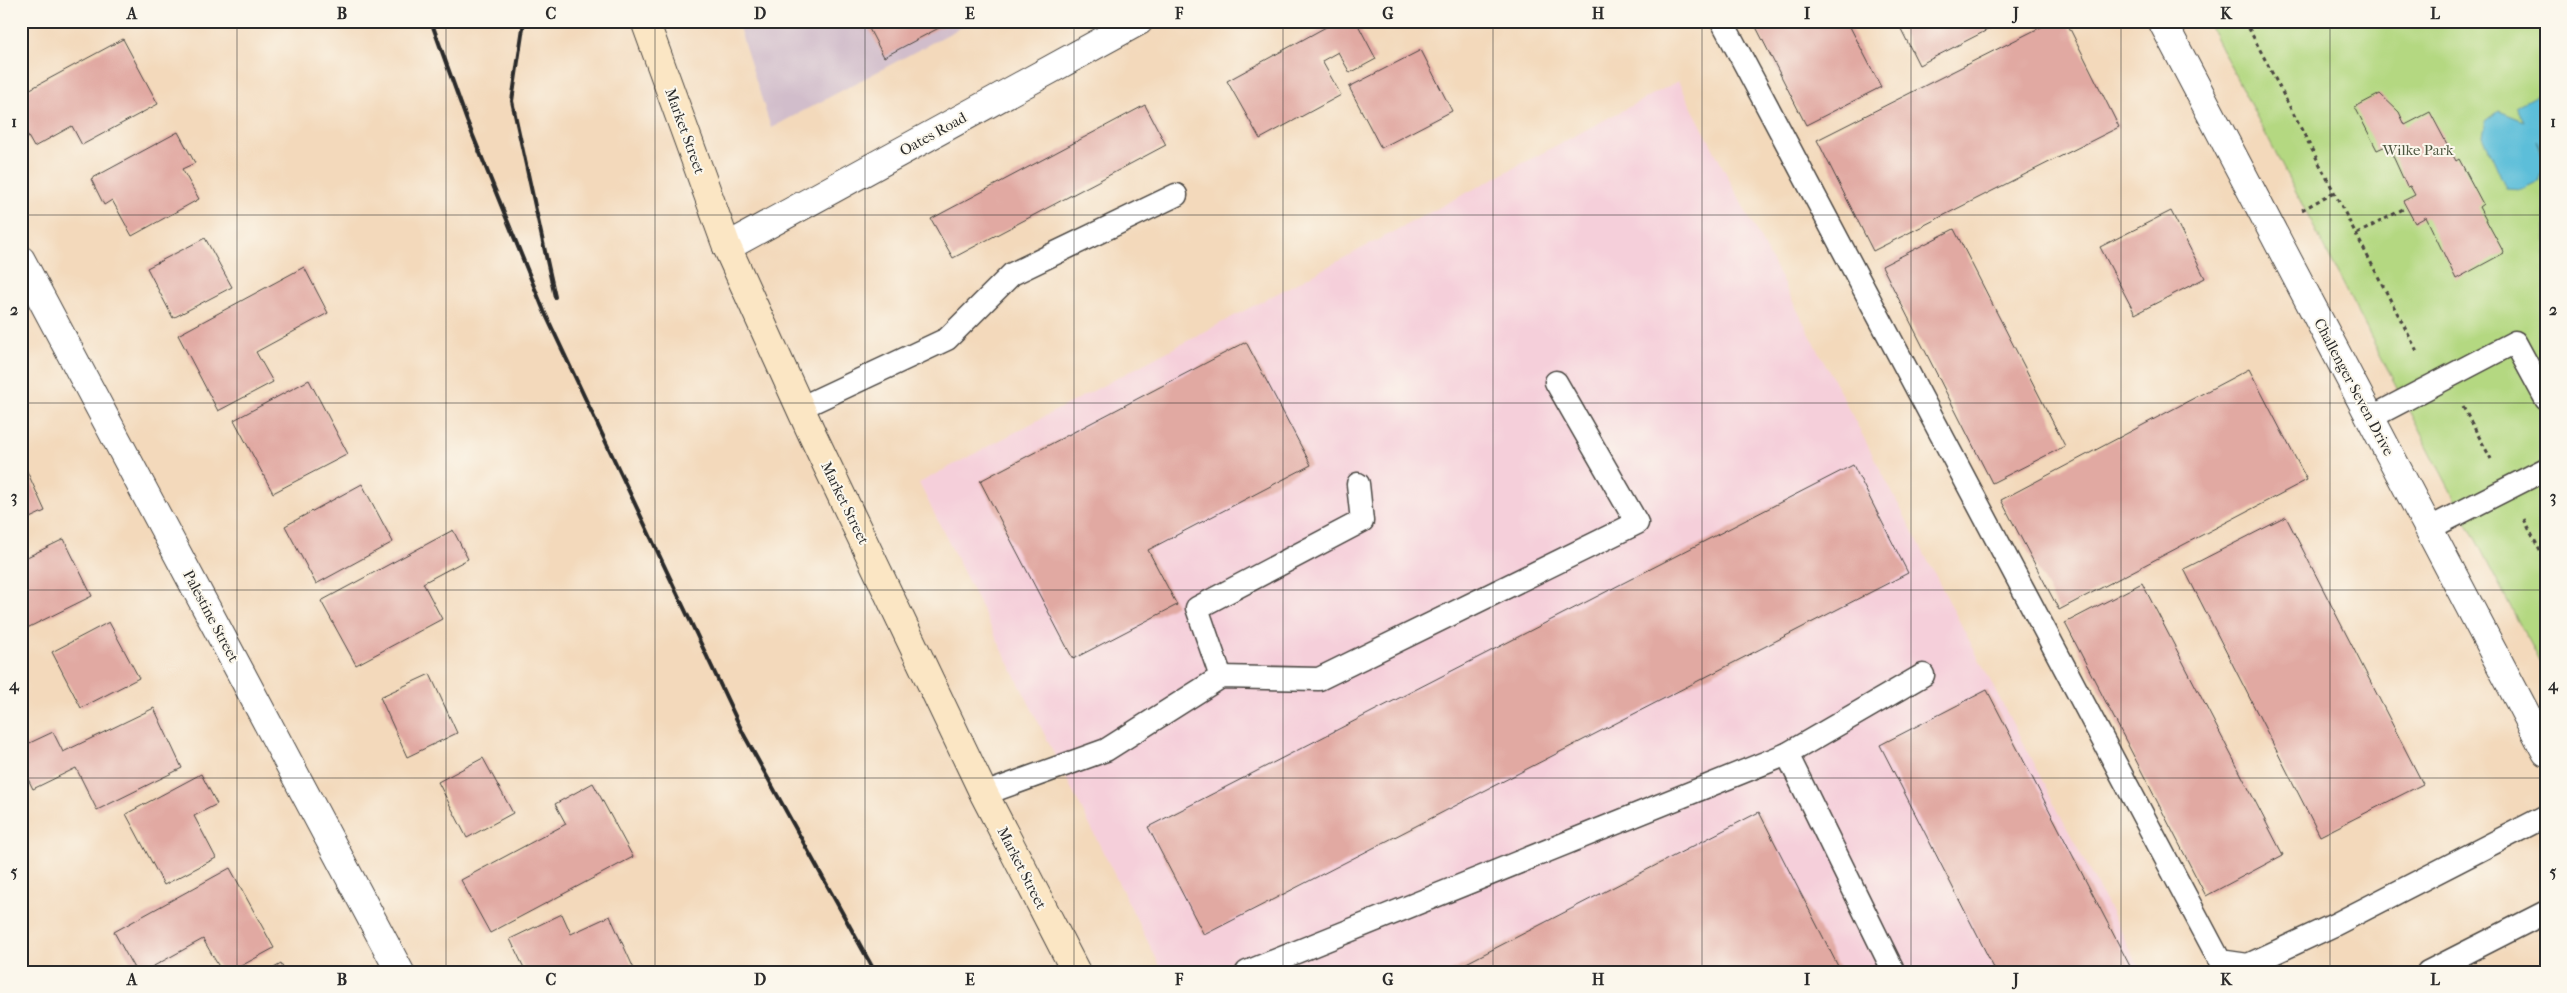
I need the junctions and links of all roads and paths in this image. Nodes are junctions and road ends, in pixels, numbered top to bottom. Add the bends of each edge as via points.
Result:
1 (646, 21) edge
2 (1139, 21) edge
3 (1722, 21) edge
4 (2162, 21) edge
5 (2245, 21) edge
6 (2334, 192) junction
7 (1176, 195) dead end
8 (2403, 209) dead end
9 (2299, 212) dead end
10 (2357, 234) junction
11 (727, 247) junction
12 (21, 260) edge
13 (2422, 360) dead end
14 (2539, 371) edge
15 (1556, 382) dead end
16 (2546, 399) edge
17 (2460, 400) dead end
18 (800, 408) junction
19 (2370, 418) junction
20 (2493, 461) dead end
21 (2546, 469) edge
22 (1358, 484) dead end
23 (2522, 515) dead end
24 (2428, 529) junction
25 (2546, 563) edge
26 (1923, 675) dead end
27 (1221, 677) junction
28 (2546, 752) edge
29 (1787, 754) junction
30 (984, 794) junction
31 (2546, 816) edge
32 (2546, 912) edge
33 (2455, 965) edge
34 (400, 972) edge
35 (1076, 972) edge
36 (1247, 972) edge
37 (1894, 972) edge
38 (2428, 972) edge

1 - 11 main road, Market Street
2 - 11 street, Oates Road
3 - 31 lane via 2220,960 2248,965 2334,925
4 - 19 street, Challenger Seven Drive
5 - 6 path
6 - 9 path
6 - 10 path
7 - 18 lane via 1012,274 947,339
8 - 10 path
10 - 13 path
11 - 18 main road, Market Street
12 - 34 street, Palestine Street
14 - 16 lane
14 - 19 lane via 2515,342
15 - 27 lane via 1637,522 1319,679
17 - 20 path
18 - 30 main road, Market Street
19 - 24 street, Challenger Seven Drive
21 - 24 lane
22 - 27 lane via 1362,521 1197,608
23 - 25 path
24 - 28 street, Challenger Seven Drive
26 - 29 lane
27 - 30 lane via 1106,750
29 - 36 lane
29 - 37 lane
30 - 35 main road, Market Street
32 - 33 lane
33 - 38 lane

